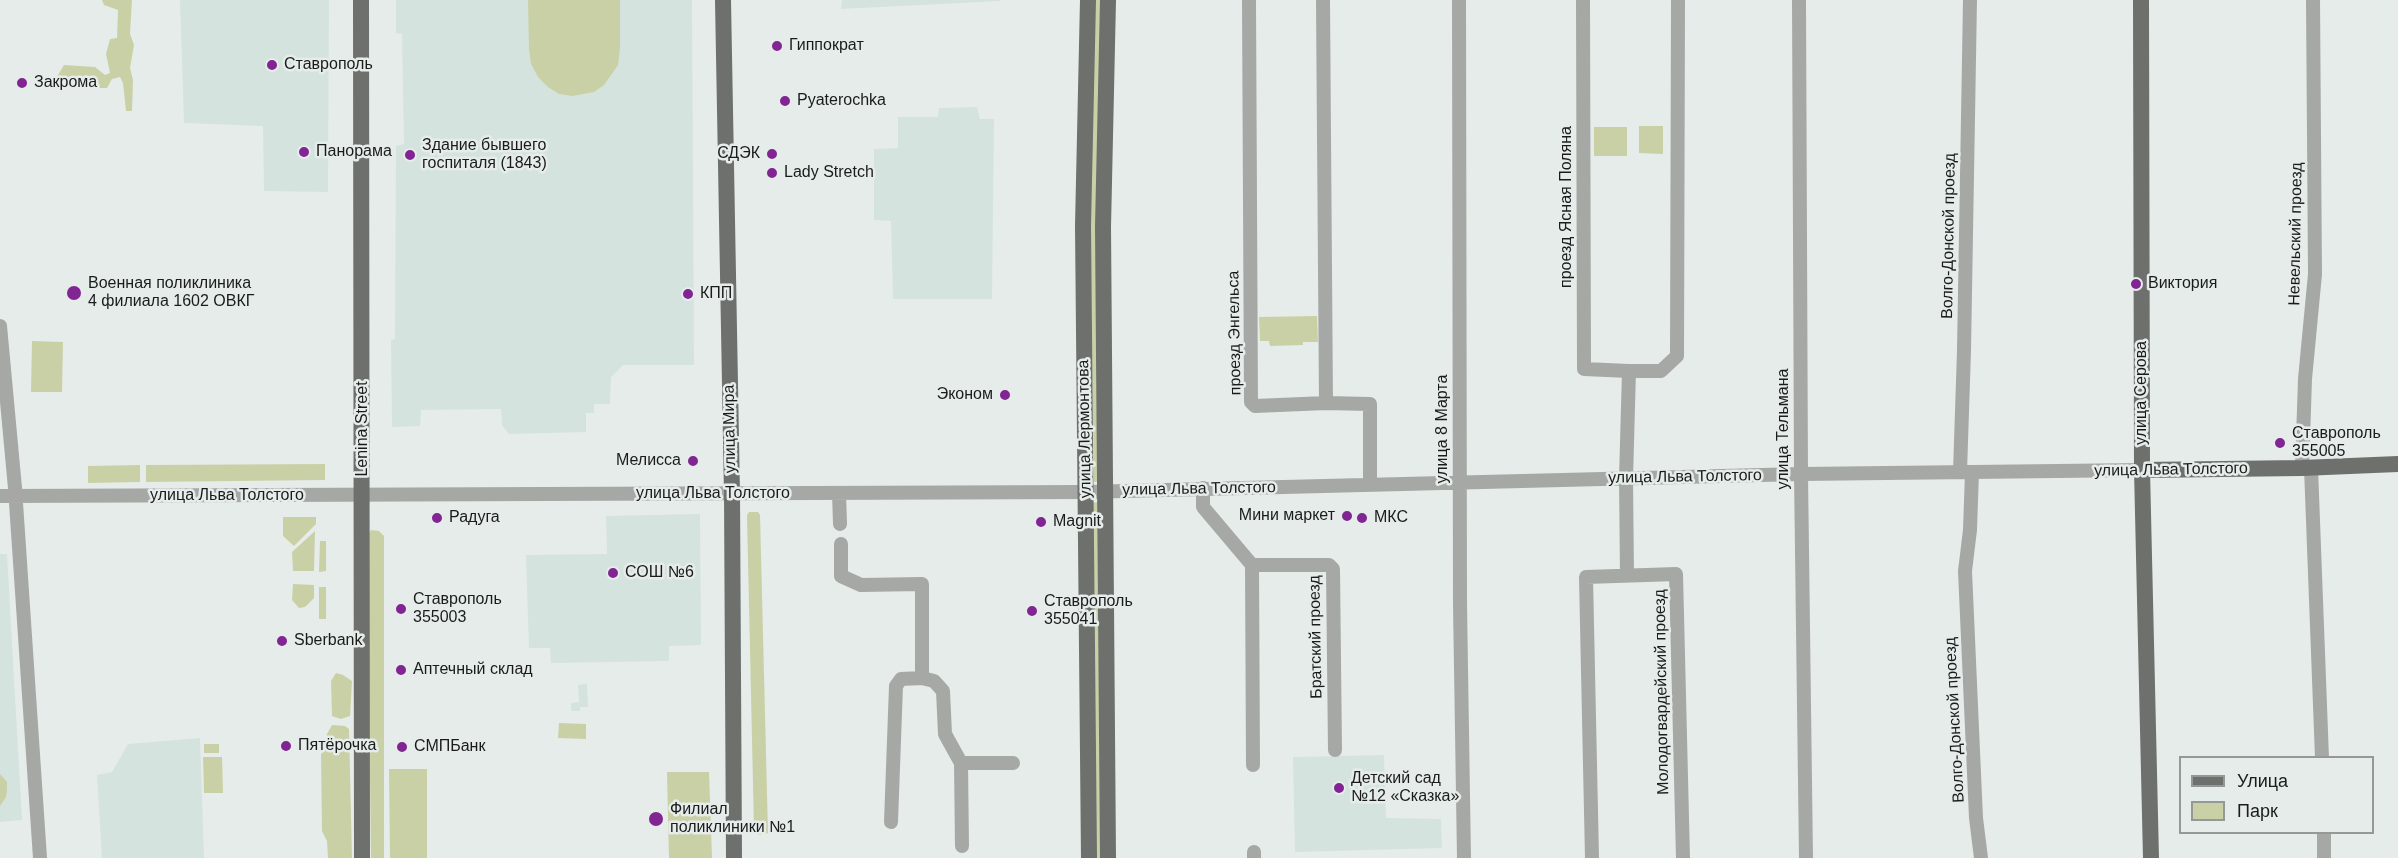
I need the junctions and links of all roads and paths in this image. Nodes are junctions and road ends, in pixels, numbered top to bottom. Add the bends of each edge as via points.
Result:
1 (361, 0) edge
2 (723, 0) edge
3 (1088, 0) edge
4 (1108, 0) edge
5 (1250, 0) edge
6 (1323, 0) edge
7 (1459, 0) edge
8 (1583, 0) edge
9 (1678, 0) edge
10 (1799, 0) edge
11 (1970, 0) edge
12 (2141, 0) edge
13 (2313, 0) edge
14 (0, 326) edge
15 (1629, 371) junction
16 (1326, 404) junction
17 (2398, 464) edge
18 (2306, 468) junction
19 (2142, 470) junction
20 (1966, 472) junction
21 (1801, 474) junction
22 (1626, 478) junction
23 (1460, 482) junction
24 (1370, 485) junction
25 (1203, 488) junction
26 (1105, 491) junction
27 (1085, 492) junction
28 (839, 493) junction
29 (732, 494) junction
30 (16, 495) junction
31 (0, 496) edge
32 (363, 496) junction
33 (840, 524) dead end
34 (841, 544) dead end
35 (1252, 565) junction
36 (1627, 575) junction
37 (922, 678) junction
38 (1335, 750) dead end
39 (2322, 756) edge
40 (961, 763) junction
41 (1013, 763) dead end
42 (1253, 765) dead end
43 (891, 822) dead end
44 (2324, 834) edge
45 (962, 846) dead end
46 (40, 858) edge
47 (362, 858) edge
48 (735, 858) edge
49 (1089, 858) edge
50 (1108, 858) edge
51 (1464, 858) edge
52 (1592, 858) edge
53 (1683, 858) edge
54 (1806, 858) edge
55 (1981, 858) edge
56 (2151, 858) edge
57 (2324, 858) edge

1 - 32 main road, Lenina Street
2 - 29 main road, улица Мира
3 - 27 main road, улица Лермонтова via 1083,226
4 - 26 main road, улица Лермонтова via 1103,228
5 - 16 street, проезд Энгельса via 1251,402 1255,406
6 - 16 street
7 - 23 street, улица 8 Марта
8 - 15 street, проезд Ясная Поляна via 1584,369
9 - 15 street, проезд Ясная Поляна via 1677,356 1661,371
10 - 21 street, улица Тельмана
11 - 20 street, Волго-Донской проезд via 1964,351
12 - 19 main road, улица Серова
13 - 18 street, Невельский проезд via 2315,274 2305,379
14 - 30 street
15 - 22 street
16 - 24 street via 1370,404
17 - 18 main road, улица Льва Толстого
18 - 19 main road, улица Льва Толстого
18 - 39 street, Невельский проезд
19 - 20 street, улица Льва Толстого
19 - 56 main road, улица Серова
20 - 21 street, улица Льва Толстого
20 - 55 street, Волго-Донской проезд via 1966,592
21 - 22 street, улица Льва Толстого
21 - 54 street, улица Тельмана
22 - 23 street, улица Льва Толстого
22 - 36 street
23 - 24 street, улица Льва Толстого
23 - 51 street, улица 8 Марта
24 - 25 street, улица Льва Толстого
25 - 26 street, улица Льва Толстого
25 - 35 street via 1203,507
26 - 27 street, улица Льва Толстого
26 - 50 main road, улица Лермонтова
27 - 28 street, улица Льва Толстого
27 - 49 main road, улица Лермонтова
28 - 29 street, улица Льва Толстого
28 - 33 street
29 - 32 street, улица Льва Толстого
29 - 48 main road, улица Мира
30 - 31 street, улица Льва Толстого
30 - 32 street, улица Льва Толстого
30 - 46 street
32 - 47 main road, Lenina Street
34 - 37 street via 841,576 861,585 922,584
35 - 38 street, Братский проезд via 1329,565 1333,569
35 - 42 street
36 - 52 street, Молодогвардейский проезд via 1587,577
36 - 53 street, Молодогвардейский проезд via 1676,574
37 - 40 street via 934,681 943,691 945,734
37 - 43 street via 901,679 896,686
40 - 41 street
40 - 45 street
44 - 57 street

